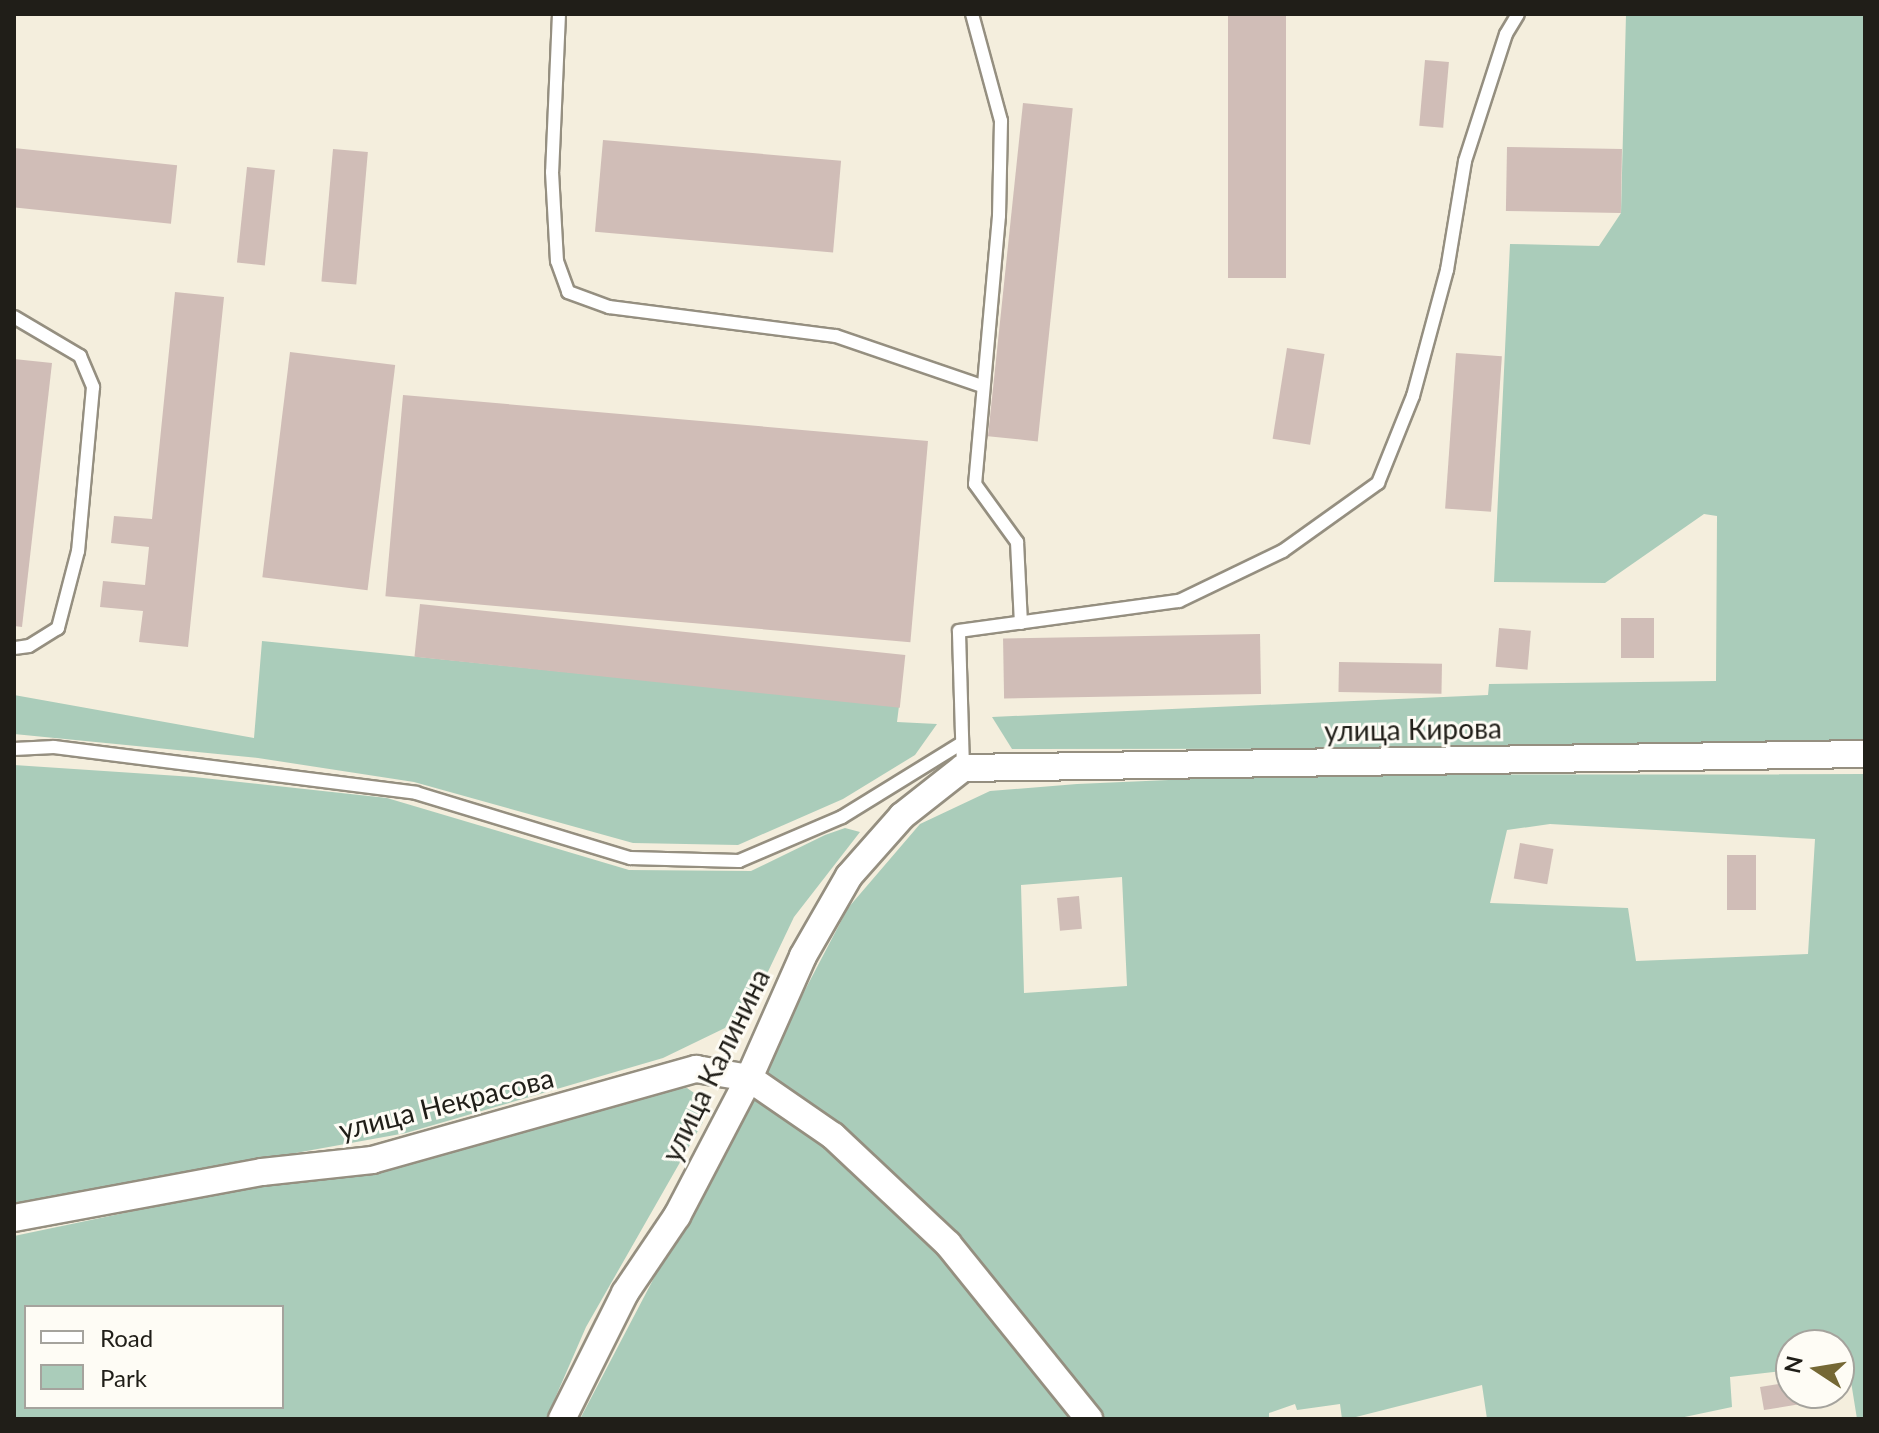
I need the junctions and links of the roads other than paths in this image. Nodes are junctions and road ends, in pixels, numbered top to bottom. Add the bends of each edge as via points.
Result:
1 (559, 14) edge
2 (972, 14) edge
3 (1518, 14) edge
4 (14, 317) edge
5 (982, 386) junction
6 (1021, 623) junction
7 (14, 648) edge
8 (14, 749) edge
9 (1865, 754) edge
10 (962, 756) junction
11 (749, 1078) junction
12 (14, 1218) edge
13 (562, 1419) edge
14 (1089, 1419) edge

1 - 5 lane via 552,172 557,261 568,292 609,307 836,336
2 - 5 lane via 1001,121 999,216
3 - 6 lane via 1506,34 1465,161 1447,270 1413,396 1378,483 1283,551 1179,601
4 - 7 lane via 80,356 93,387 78,551 58,628 29,646
5 - 6 lane via 975,484 1017,542
6 - 10 lane via 959,631
8 - 10 lane via 84,751 401,791 630,858 739,861 842,817
9 - 10 street, улица Кирова
10 - 11 street, улица Калинина via 849,876 803,956
11 - 12 street, улица Некрасова via 696,1069 372,1160 262,1172
11 - 13 street, улица Калинина via 677,1216 625,1293
11 - 14 street via 833,1136 948,1244

